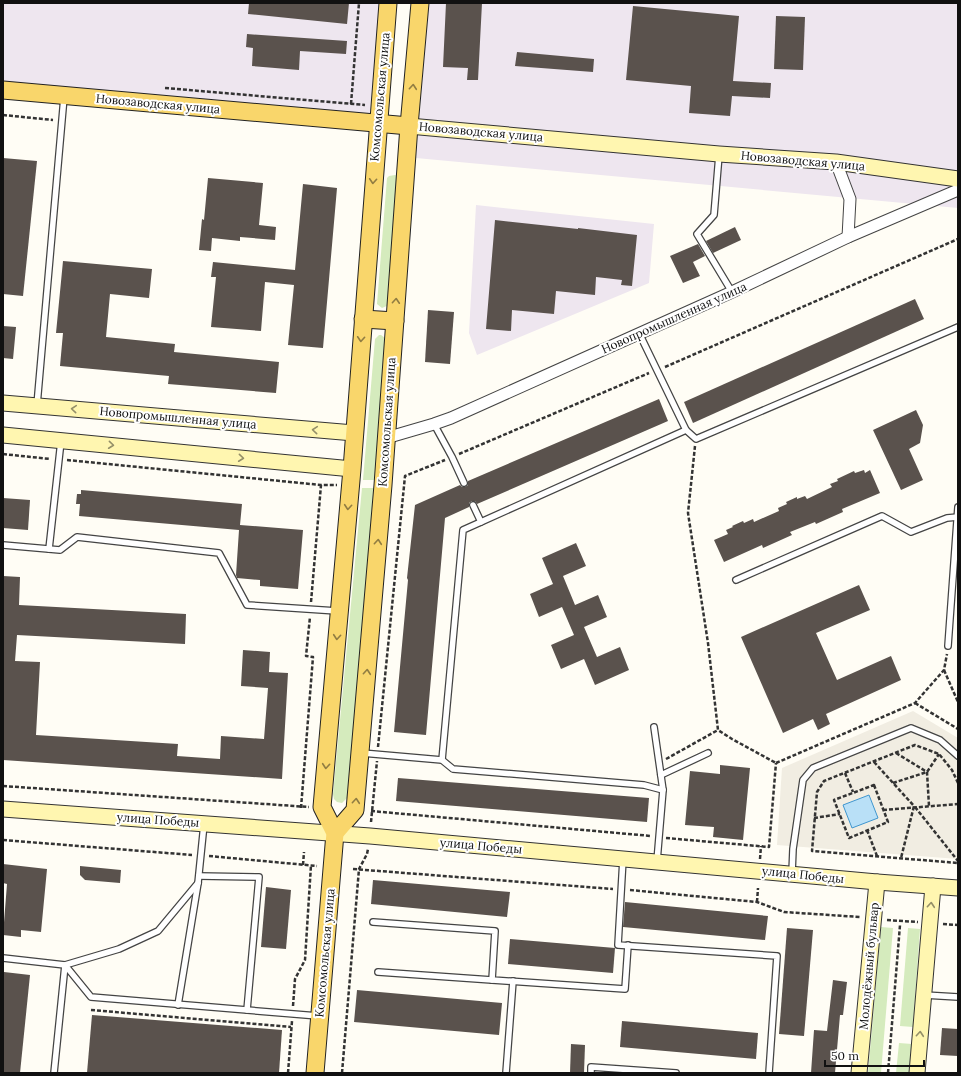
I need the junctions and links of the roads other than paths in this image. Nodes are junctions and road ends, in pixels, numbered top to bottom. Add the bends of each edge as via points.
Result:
1 (388, 3) edge
2 (420, 3) edge
3 (3, 90) edge
4 (64, 95) junction
5 (378, 123) junction
6 (409, 126) junction
7 (719, 154) junction
8 (836, 162) junction
9 (958, 179) edge
10 (958, 190) edge
11 (848, 237) junction
12 (732, 292) junction
13 (363, 319) junction
14 (395, 321) junction
15 (958, 328) edge
16 (639, 333) junction
17 (3, 403) edge
18 (37, 406) junction
19 (434, 424) junction
20 (686, 430) junction
21 (354, 433) junction
22 (3, 434) edge
23 (386, 438) junction
24 (62, 440) junction
25 (352, 468) junction
26 (464, 483) dead end
27 (473, 506) dead end
28 (958, 507) edge
29 (958, 517) edge
30 (481, 522) junction
31 (3, 545) edge
32 (49, 549) junction
33 (736, 580) dead end
34 (339, 611) junction
35 (948, 646) road end
36 (654, 727) dead end
37 (360, 752) junction
38 (708, 753) dead end
39 (958, 756) edge
40 (442, 760) junction
41 (661, 775) junction
42 (663, 790) junction
43 (3, 809) edge
44 (204, 824) junction
45 (335, 833) junction
46 (623, 859) junction
47 (657, 862) junction
48 (792, 874) junction
49 (199, 876) junction
50 (877, 882) junction
51 (198, 883) junction
52 (933, 886) junction
53 (958, 888) edge
54 (373, 922) dead end
55 (628, 945) junction
56 (3, 958) edge
57 (65, 965) junction
58 (378, 972) dead end
59 (492, 980) junction
60 (513, 981) junction
61 (924, 995) junction
62 (958, 997) edge
63 (178, 1005) junction
64 (247, 1010) junction
65 (320, 1016) junction
66 (54, 1073) edge
67 (315, 1073) edge
68 (506, 1073) edge
69 (591, 1073) edge
70 (676, 1073) edge
71 (769, 1073) edge
72 (859, 1073) edge
73 (917, 1073) edge

1 - 5 main road, Комсомольская улица
6 -> 2 main road, Комсомольская улица
3 - 4 main road, Новозаводская улица
4 - 5 main road, Новозаводская улица
4 - 18 lane
5 - 6 main road, Новозаводская улица
5 -> 13 main road, Комсомольская улица
6 - 7 main road, Новозаводская улица
14 -> 6 main road, Комсомольская улица
7 - 8 main road, Новозаводская улица
7 - 12 lane via 714,215 697,234
8 - 9 main road, Новозаводская улица
8 - 11 street via 850,199
10 - 11 street, Новопромышленная улица
11 - 12 street, Новопромышленная улица
12 - 16 street, Новопромышленная улица
13 - 14 main road
13 -> 21 main road, Комсомольская улица
14 - 23 main road, Комсомольская улица
15 - 20 lane via 696,439
16 - 19 street, Новопромышленная улица
16 - 20 lane
17 - 18 main road, Новопромышленная улица
21 -> 18 main road, Новопромышленная улица
19 - 23 street, Новопромышленная улица
19 - 26 lane
20 - 30 lane
21 - 25 main road, Комсомольская улица
22 - 24 main road
37 -> 23 main road, Комсомольская улица
24 -> 25 main road
24 - 32 lane
25 -> 34 main road, Комсомольская улица
27 - 30 lane
28 - 29 lane
29 - 33 lane via 947,518 910,532 882,516
29 - 35 lane
30 - 40 lane via 463,530
31 - 32 lane
32 - 34 lane via 60,550 77,537 219,553 247,605
34 -> 45 main road, Комсомольская улица via 322,807
36 - 41 lane
37 - 40 lane
45 -> 37 main road, Комсомольская улица via 363,810
38 - 41 lane
39 - 48 lane via 940,740 911,728 814,768 803,780
40 - 42 lane via 453,769 644,785
41 - 42 lane
42 - 47 lane
43 - 44 main road, улица Победы
44 - 45 main road, улица Победы
44 - 49 lane
45 - 46 main road, улица Победы
45 - 65 main road, Комсомольская улица
46 - 47 main road, улица Победы
46 - 55 lane via 618,945
47 - 48 main road, улица Победы
48 - 50 main road, улица Победы
49 - 51 lane
49 - 64 lane via 259,877
50 - 52 main road, улица Победы
50 - 72 main road, Молодёжный бульвар
51 - 57 lane via 158,931 119,949
51 - 63 lane
52 - 53 main road, улица Победы
61 -> 52 main road
54 - 59 lane via 495,931
55 - 60 lane via 625,989
55 - 71 lane via 777,956
56 - 57 lane
57 - 63 lane via 91,997
57 - 66 lane
58 - 59 lane
59 - 60 lane
60 - 68 lane
61 - 62 lane
73 -> 61 main road
63 - 64 lane
64 - 65 lane
65 - 67 main road, Комсомольская улица
69 - 70 lane via 591,1067

